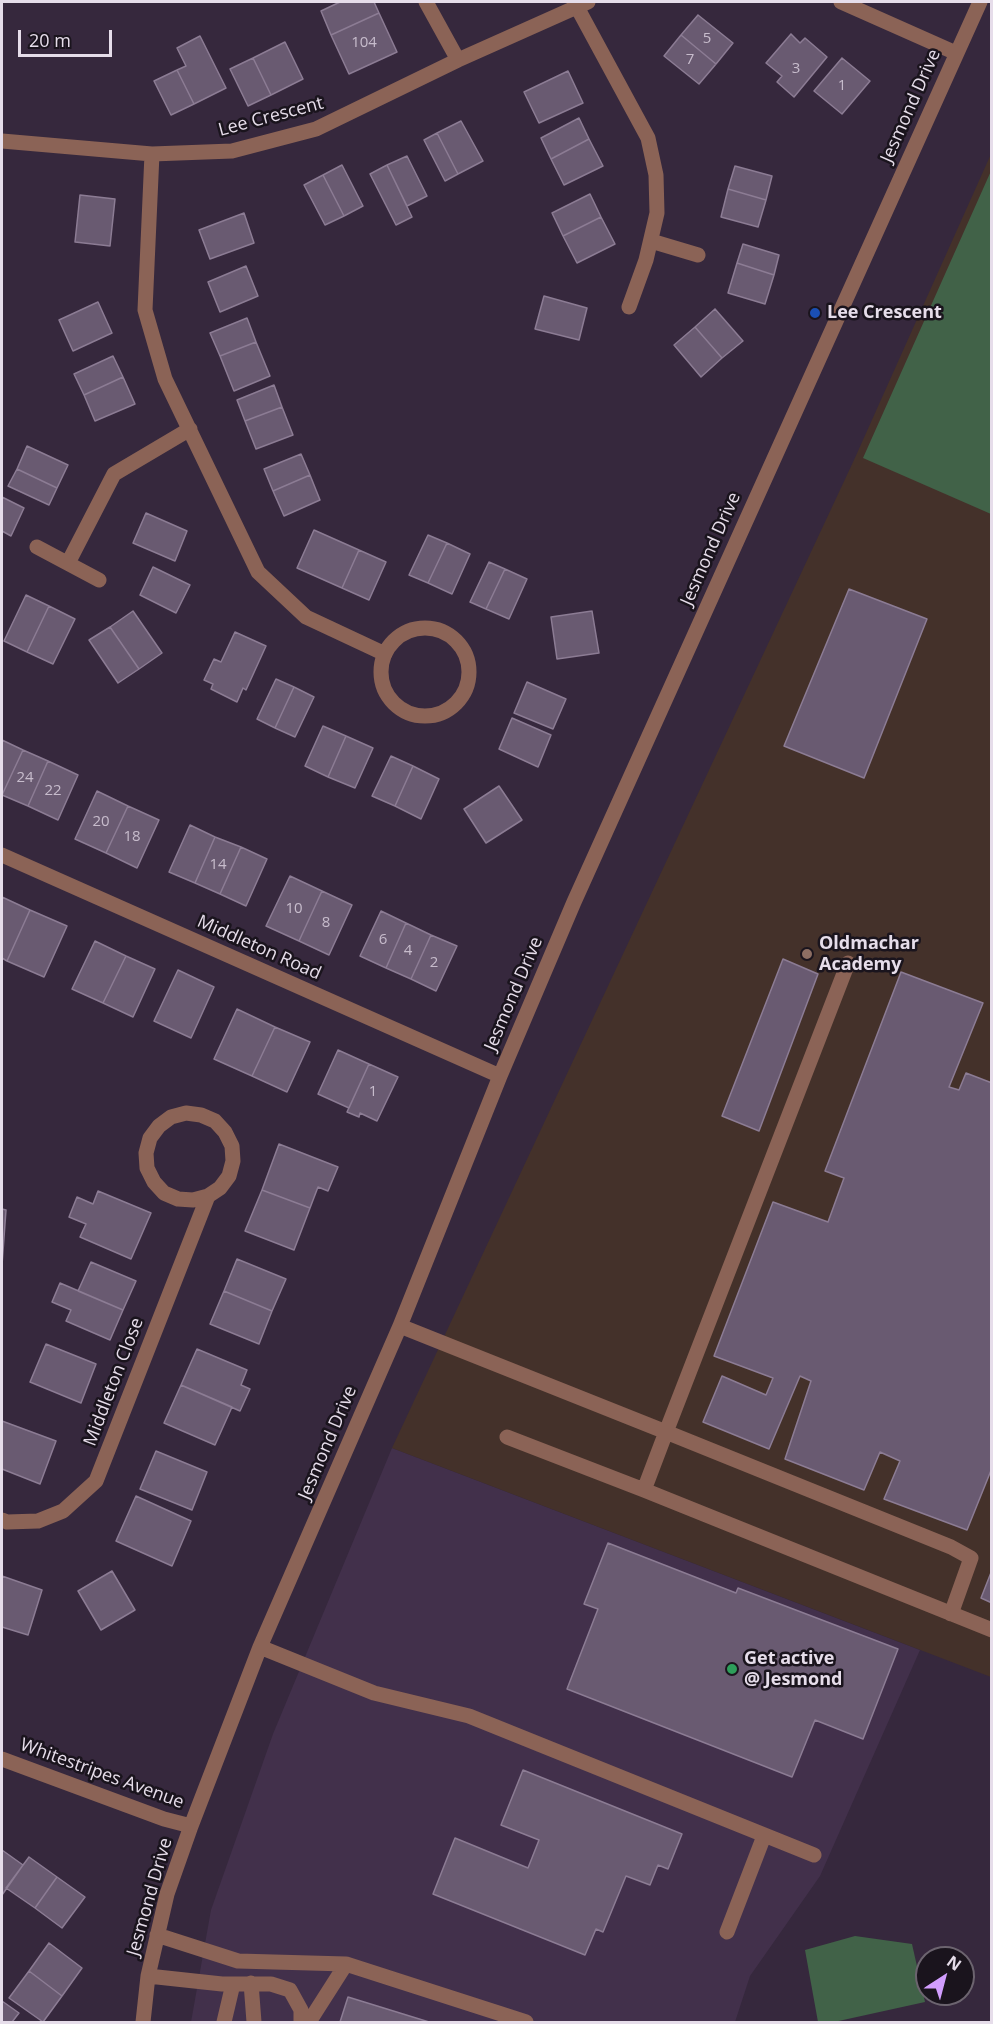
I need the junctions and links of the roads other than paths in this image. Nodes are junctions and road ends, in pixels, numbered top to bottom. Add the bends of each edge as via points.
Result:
1 (426, 2) edge
2 (841, 2) edge
3 (980, 2) edge
4 (582, 4) edge
5 (956, 53) junction
6 (458, 60) junction
7 (2, 141) edge
8 (152, 154) junction
9 (651, 241) junction
10 (698, 255) dead end
11 (629, 307) dead end
12 (190, 429) junction
13 (37, 547) dead end
14 (68, 563) junction
15 (99, 580) dead end
16 (385, 654) junction
17 (2, 855) edge
18 (848, 963) dead end
19 (500, 1076) junction
20 (208, 1196) junction
21 (400, 1326) junction
22 (666, 1432) junction
23 (507, 1437) dead end
24 (644, 1490) junction
25 (2, 1520) edge
26 (951, 1614) junction
27 (992, 1630) edge
28 (260, 1647) junction
29 (2, 1759) edge
30 (191, 1826) junction
31 (764, 1836) junction
32 (814, 1855) dead end
33 (727, 1932) dead end
34 (157, 1935) junction
35 (346, 1964) junction
36 (148, 1976) junction
37 (251, 1983) junction
38 (233, 1984) junction
39 (143, 2022) edge
40 (224, 2022) edge
41 (254, 2022) edge
42 (301, 2022) edge
43 (309, 2022) edge
44 (526, 2022) edge

1 - 6 street
2 - 5 street
3 - 5 street, Jesmond Drive
4 - 6 street, Lee Crescent
4 - 9 street, Lee Crescent via 648,138 656,175 657,213
5 - 19 street, Jesmond Drive via 612,817
6 - 8 street, Lee Crescent via 316,129 232,151
7 - 8 street, Lee Crescent
8 - 12 street via 145,310 165,379
9 - 10 street
9 - 11 street, Lee Crescent
12 - 14 street via 114,474
12 - 16 street via 258,572 306,617
13 - 14 street
14 - 15 street
16 - 16 street via 393,641 406,632 436,629 450,635 468,660 466,691 445,712 414,715 400,709 382,684
17 - 19 street, Middleton Road
18 - 22 street
19 - 21 street, Jesmond Drive
20 - 20 street, Middleton Close via 178,1199 164,1192 150,1175 146,1153 150,1138 171,1117 186,1113 215,1121 232,1146 229,1176
20 - 25 street, Middleton Close via 96,1481 63,1511 38,1521
21 - 22 street
21 - 28 street, Jesmond Drive
22 - 24 street
22 - 26 street via 971,1558
23 - 24 street
24 - 26 street
26 - 27 street
28 - 30 street, Jesmond Drive
28 - 31 street via 374,1693 469,1716
29 - 30 street, Whitestripes Avenue
30 - 34 street, Jesmond Drive
31 - 32 street
31 - 33 street
34 - 35 street via 238,1960
34 - 36 street, Jesmond Drive
35 - 43 street
35 - 44 street
36 - 38 street
36 - 39 street, Jesmond Drive
37 - 38 street
37 - 41 street
37 - 42 street via 290,1990 301,2010
38 - 40 street

